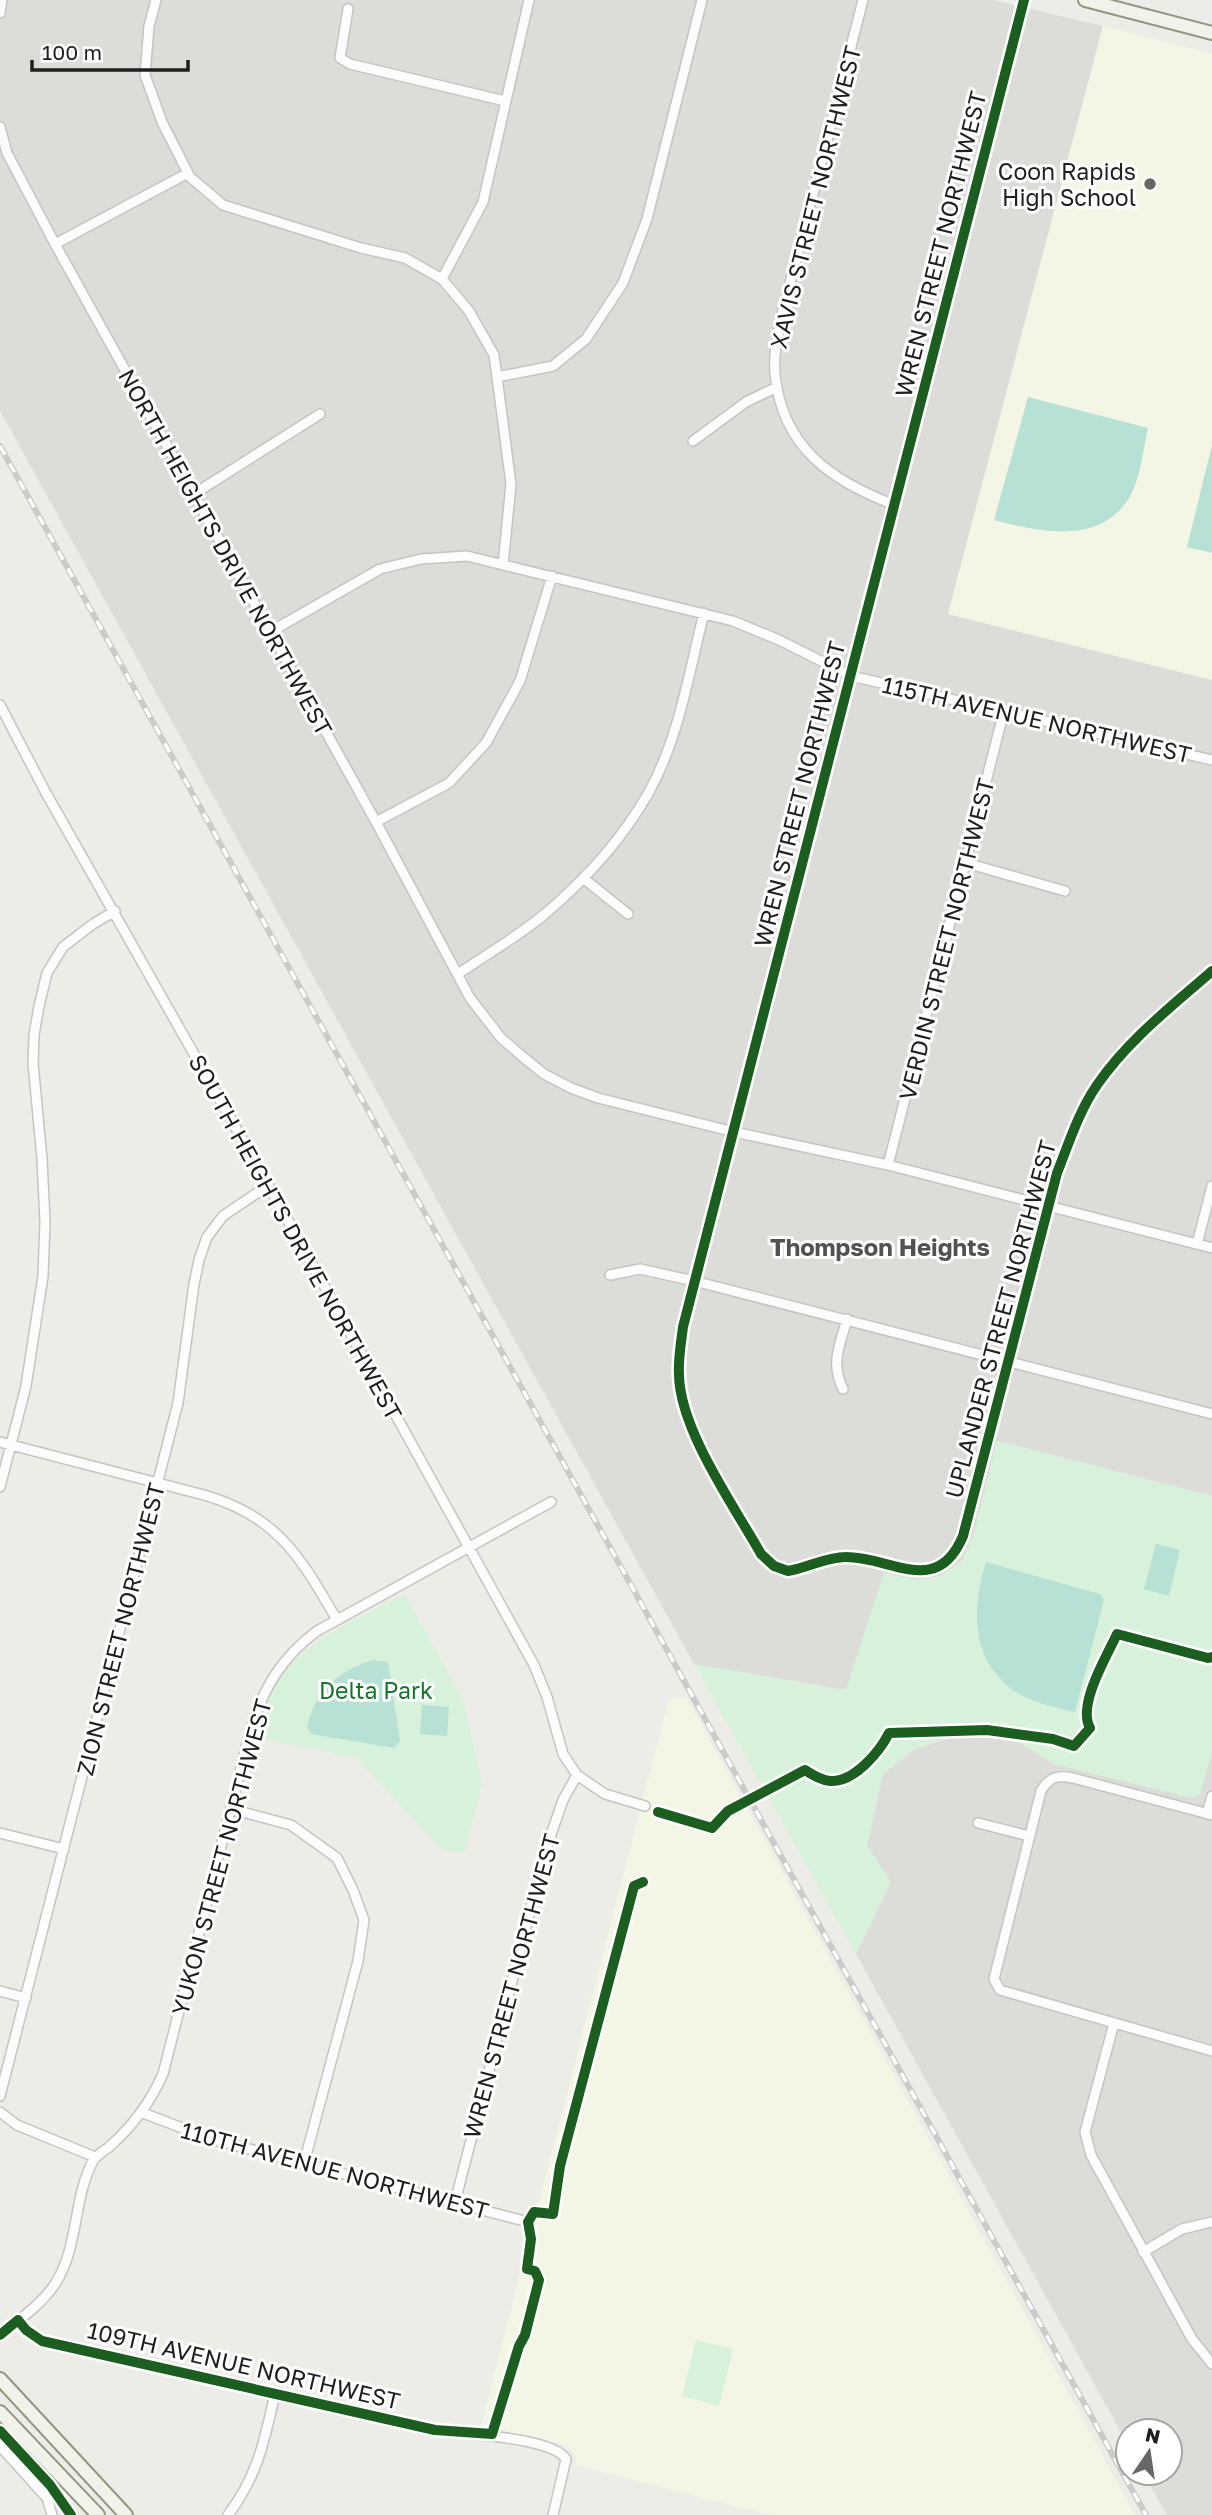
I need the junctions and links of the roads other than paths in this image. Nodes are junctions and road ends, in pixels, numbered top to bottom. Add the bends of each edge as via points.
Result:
1 (2, 0) edge
2 (156, 0) edge
3 (529, 0) edge
4 (702, 0) edge
5 (863, 0) edge
6 (1024, 0) edge
7 (1085, 0) edge
8 (1124, 5) edge
9 (348, 9) dead end
10 (0, 13) edge
11 (1212, 33) edge
12 (505, 101) junction
13 (0, 127) edge
14 (188, 173) junction
15 (55, 244) junction
16 (442, 279) junction
17 (497, 377) junction
18 (778, 387) junction
19 (320, 414) dead end
20 (693, 441) dead end
21 (194, 494) junction
22 (895, 505) junction
23 (503, 565) junction
24 (552, 576) junction
25 (704, 613) junction
26 (270, 632) junction
27 (851, 676) junction
28 (0, 705) edge
29 (1004, 712) junction
30 (1212, 760) edge
31 (376, 822) junction
32 (966, 863) junction
33 (583, 878) junction
34 (1065, 891) dead end
35 (115, 911) junction
36 (628, 914) dead end
37 (1212, 971) edge
38 (458, 974) junction
39 (734, 1132) junction
40 (888, 1166) junction
41 (1212, 1186) edge
42 (270, 1188) junction
43 (1048, 1208) junction
44 (1197, 1244) junction
45 (1212, 1248) edge
46 (610, 1275) dead end
47 (694, 1281) junction
48 (847, 1319) junction
49 (1007, 1363) junction
50 (843, 1388) dead end
51 (1212, 1414) edge
52 (0, 1442) edge
53 (11, 1444) junction
54 (158, 1482) junction
55 (0, 1487) edge
56 (551, 1502) dead end
57 (468, 1548) junction
58 (788, 1571) joint
59 (337, 1620) junction
60 (578, 1775) junction
61 (1212, 1796) edge
62 (645, 1806) dead end
63 (231, 1809) junction
64 (1210, 1814) edge
65 (978, 1823) dead end
66 (0, 1833) edge
67 (1029, 1836) junction
68 (64, 1849) junction
69 (0, 1991) edge
70 (26, 1998) junction
71 (1114, 2023) junction
72 (1212, 2051) edge
73 (0, 2096) edge
74 (0, 2112) edge
75 (143, 2113) junction
76 (95, 2157) junction
77 (304, 2163) junction
78 (455, 2202) junction
79 (528, 2222) dead end
80 (1212, 2222) edge
81 (1143, 2252) junction
82 (18, 2320) junction
83 (0, 2335) edge
84 (1212, 2364) edge
85 (0, 2379) edge
86 (275, 2393) junction
87 (0, 2412) edge
88 (0, 2446) edge
89 (52, 2515) edge
90 (98, 2515) edge
91 (127, 2515) edge
92 (228, 2515) edge
93 (553, 2515) edge

1 - 10 street
2 - 14 street via 145,75
3 - 12 street
4 - 17 street via 647,219 623,283 586,340 553,366
5 - 18 street, XAVIS STREET NORTHWEST via 783,310 775,357
6 - 22 street, WREN STREET NORTHWEST
7 - 8 main road
8 - 11 main road
9 - 12 street via 340,58 350,64
12 - 16 street via 482,202
13 - 15 street, NORTH HEIGHTS DRIVE NORTHWEST via 8,153
14 - 15 street
14 - 16 street via 223,205 405,258
15 - 21 street, NORTH HEIGHTS DRIVE NORTHWEST
16 - 17 street via 469,311 494,355
17 - 23 street via 511,484
18 - 20 street via 746,402
18 - 22 street, XAVIS STREET NORTHWEST via 789,425 806,452 846,484
19 - 21 street
21 - 26 street, NORTH HEIGHTS DRIVE NORTHWEST
22 - 27 street, WREN STREET NORTHWEST
23 - 24 street, 115TH AVENUE NORTHWEST
23 - 26 street, 115TH AVENUE NORTHWEST via 467,556 421,559 380,569
24 - 25 street, 115TH AVENUE NORTHWEST
24 - 31 street via 520,681 486,743 449,783
25 - 27 street, 115TH AVENUE NORTHWEST via 758,630
25 - 33 street via 672,737 649,791 603,858
26 - 31 street, NORTH HEIGHTS DRIVE NORTHWEST
27 - 29 street, 115TH AVENUE NORTHWEST
27 - 39 street, WREN STREET NORTHWEST
28 - 35 street, SOUTH HEIGHTS DRIVE NORTHWEST
29 - 30 street, 115TH AVENUE NORTHWEST
29 - 32 street, VERDIN STREET NORTHWEST
31 - 38 street, NORTH HEIGHTS DRIVE NORTHWEST
32 - 34 street
32 - 40 street, VERDIN STREET NORTHWEST
33 - 36 street
33 - 38 street via 545,914
35 - 42 street, SOUTH HEIGHTS DRIVE NORTHWEST
35 - 53 street via 63,947 47,973 39,1006 33,1063 45,1222 43,1276 33,1354
37 - 43 street, UPLANDER STREET NORTHWEST via 1140,1033 1096,1087 1074,1129
38 - 39 street, NORTH HEIGHTS DRIVE NORTHWEST via 501,1038 544,1074 598,1098
39 - 40 street, NORTH HEIGHTS DRIVE NORTHWEST
39 - 47 street, WREN STREET NORTHWEST
40 - 43 street, NORTH HEIGHTS DRIVE NORTHWEST
41 - 44 street
42 - 54 street, ZION STREET NORTHWEST via 237,1205 207,1237 194,1284 177,1403
42 - 57 street, SOUTH HEIGHTS DRIVE NORTHWEST
43 - 44 street, NORTH HEIGHTS DRIVE NORTHWEST
43 - 49 street, UPLANDER STREET NORTHWEST
44 - 45 street, NORTH HEIGHTS DRIVE NORTHWEST
46 - 47 street via 640,1269
47 - 48 street
47 - 58 street, WREN STREET NORTHWEST via 678,1376 686,1410 709,1462 761,1554
48 - 49 street
48 - 50 street via 836,1360
49 - 51 street
49 - 58 street, UPLANDER STREET NORTHWEST via 963,1536 949,1559 920,1571 846,1556
52 - 53 street
53 - 54 street
53 - 55 street
54 - 59 street via 220,1499 266,1525 297,1554
54 - 68 street, ZION STREET NORTHWEST
56 - 57 street, YUKON STREET NORTHWEST
57 - 59 street, YUKON STREET NORTHWEST
57 - 60 street, SOUTH HEIGHTS DRIVE NORTHWEST via 534,1665 563,1754
59 - 63 street, YUKON STREET NORTHWEST via 290,1653 268,1683 251,1728
60 - 62 street via 605,1794
60 - 78 street, WREN STREET NORTHWEST via 549,1837
61 - 64 street
63 - 75 street, YUKON STREET NORTHWEST via 163,2074
63 - 77 street via 291,1825 337,1858 364,1920 358,1961
64 - 67 street via 1054,1777 1041,1791
65 - 67 street
66 - 68 street
67 - 71 street via 994,1979 1000,1990
68 - 70 street, ZION STREET NORTHWEST
69 - 70 street
70 - 73 street, ZION STREET NORTHWEST
71 - 72 street
71 - 81 street via 1085,2133 1091,2155
74 - 76 street via 18,2125
75 - 76 street, YUKON STREET NORTHWEST
75 - 77 street, 110TH AVENUE NORTHWEST via 195,2135
76 - 82 street, YUKON STREET NORTHWEST via 61,2272 46,2295
77 - 78 street, 110TH AVENUE NORTHWEST
78 - 79 street, 110TH AVENUE NORTHWEST
80 - 81 street via 1182,2229
81 - 84 street via 1192,2339
82 - 83 street
82 - 86 street, 109TH AVENUE NORTHWEST via 42,2341
85 - 91 main road
86 - 92 street via 259,2462
86 - 93 street, 109TH AVENUE NORTHWEST via 435,2430 492,2434 552,2449 566,2459
87 - 90 main road
88 - 89 street via 47,2498

